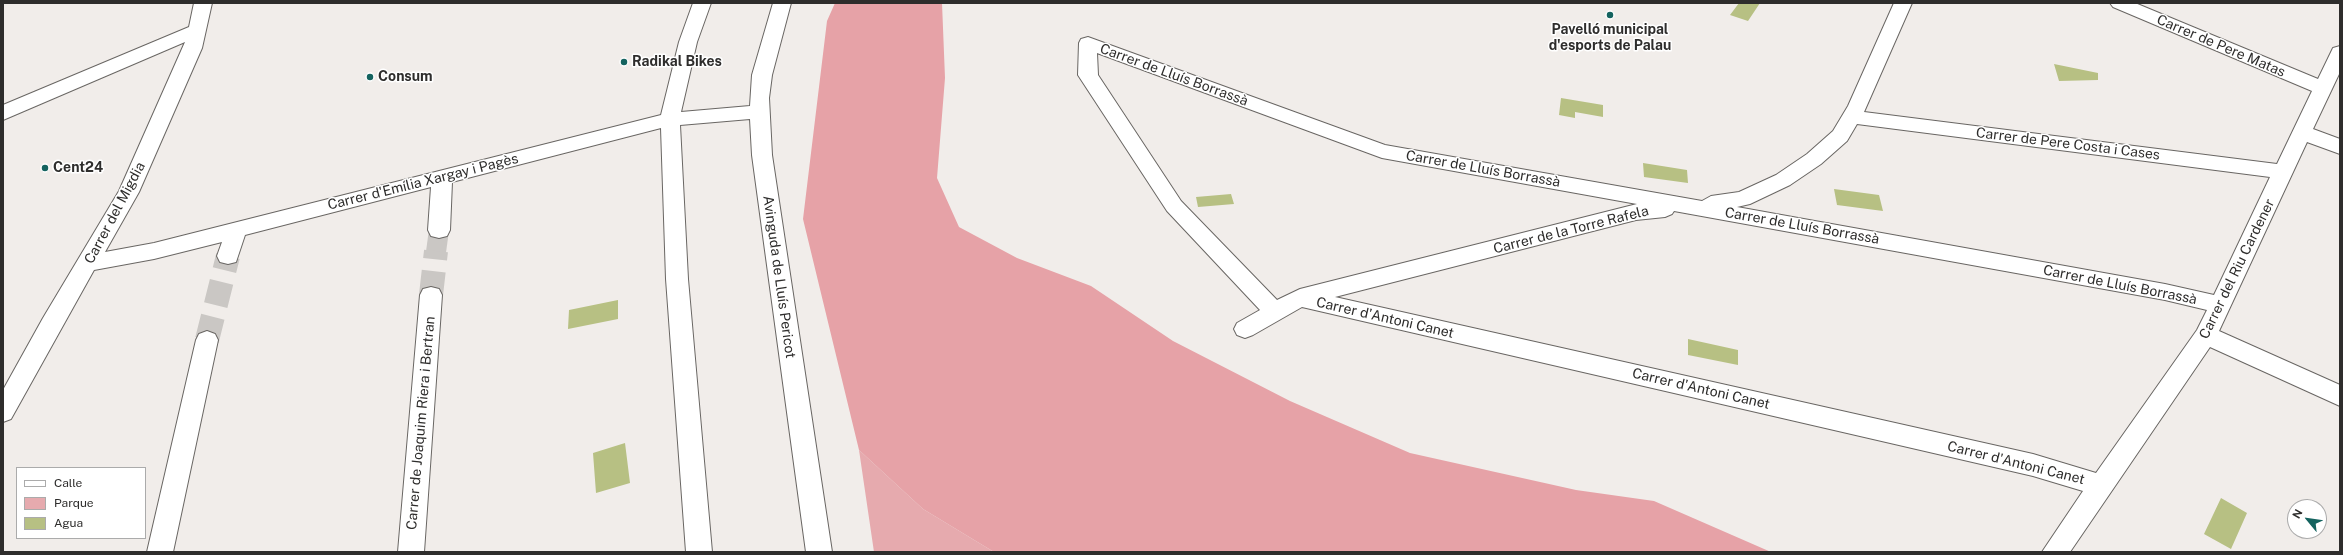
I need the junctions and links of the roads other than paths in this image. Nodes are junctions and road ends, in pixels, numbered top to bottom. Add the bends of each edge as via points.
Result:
1 (203, 3) edge
2 (702, 3) edge
3 (782, 3) edge
4 (1903, 3) edge
5 (2119, 3) edge
6 (197, 30) junction
7 (2340, 52) edge
8 (2323, 88) junction
9 (760, 112) junction
10 (3, 113) edge
11 (1851, 117) junction
12 (670, 119) junction
13 (2302, 132) junction
14 (2340, 147) edge
15 (2284, 172) junction
16 (442, 178) junction
17 (1692, 207) junction
18 (236, 230) junction
19 (439, 230) tunnel mouth
20 (228, 256) tunnel mouth
21 (88, 263) junction
22 (431, 295) tunnel mouth
23 (1300, 298) junction
24 (2222, 305) junction
25 (1275, 312) junction
26 (1245, 329) dead end
27 (2206, 335) junction
28 (207, 340) tunnel mouth
29 (2340, 396) edge
30 (3, 412) edge
31 (2101, 485) junction
32 (2059, 550) edge
33 (160, 552) edge
34 (411, 552) edge
35 (699, 552) edge
36 (820, 552) edge

1 - 6 street, Carrer del Migdia
2 - 12 street via 688,42
3 - 9 street, Avinguda de Lluís Pericot via 762,75
4 - 11 street, Carrer de la Torre Rafela
5 - 8 street, Carrer de Pere Matas
6 - 10 street
6 - 21 street, Carrer del Migdia via 193,48 129,192
7 - 8 street, Carrer del Riu Cardener
8 - 13 street, Carrer del Riu Cardener
9 - 12 street, Carrer d'Emília Xargay i Pagès
9 - 36 street, Avinguda de Lluís Pericot via 762,155
11 - 15 street, Carrer de Pere Costa i Cases
11 - 17 street, Carrer de la Torre Rafela via 1840,136 1814,159 1783,180 1743,199
12 - 16 street, Carrer d'Emília Xargay i Pagès
12 - 35 street via 677,279
13 - 14 street
13 - 15 street, Carrer del Riu Cardener
15 - 24 street, Carrer del Riu Cardener
16 - 18 street, Carrer d'Emília Xargay i Pagès
16 - 19 street
17 - 23 street, Carrer de la Torre Rafela via 1636,212
17 - 24 street, Carrer de Lluís Borrassà via 2165,292
17 - 25 street, Carrer de Lluís Borrassà via 1382,151 1088,43 1088,75 1174,206
18 - 20 street
18 - 21 street, Carrer d'Emília Xargay i Pagès via 154,251
21 - 30 street, Carrer del Migdia
22 - 34 street, Carrer de Joaquim Riera i Bertran
23 - 25 street, Carrer de la Torre Rafela
23 - 31 street, Carrer d'Antoni Canet via 2033,465
24 - 27 street, Carrer del Riu Cardener
25 - 26 street, Carrer de la Torre Rafela
27 - 29 street
27 - 31 street, Carrer del Riu Cardener
28 - 33 street
31 - 32 street, Carrer del Riu Cardener

